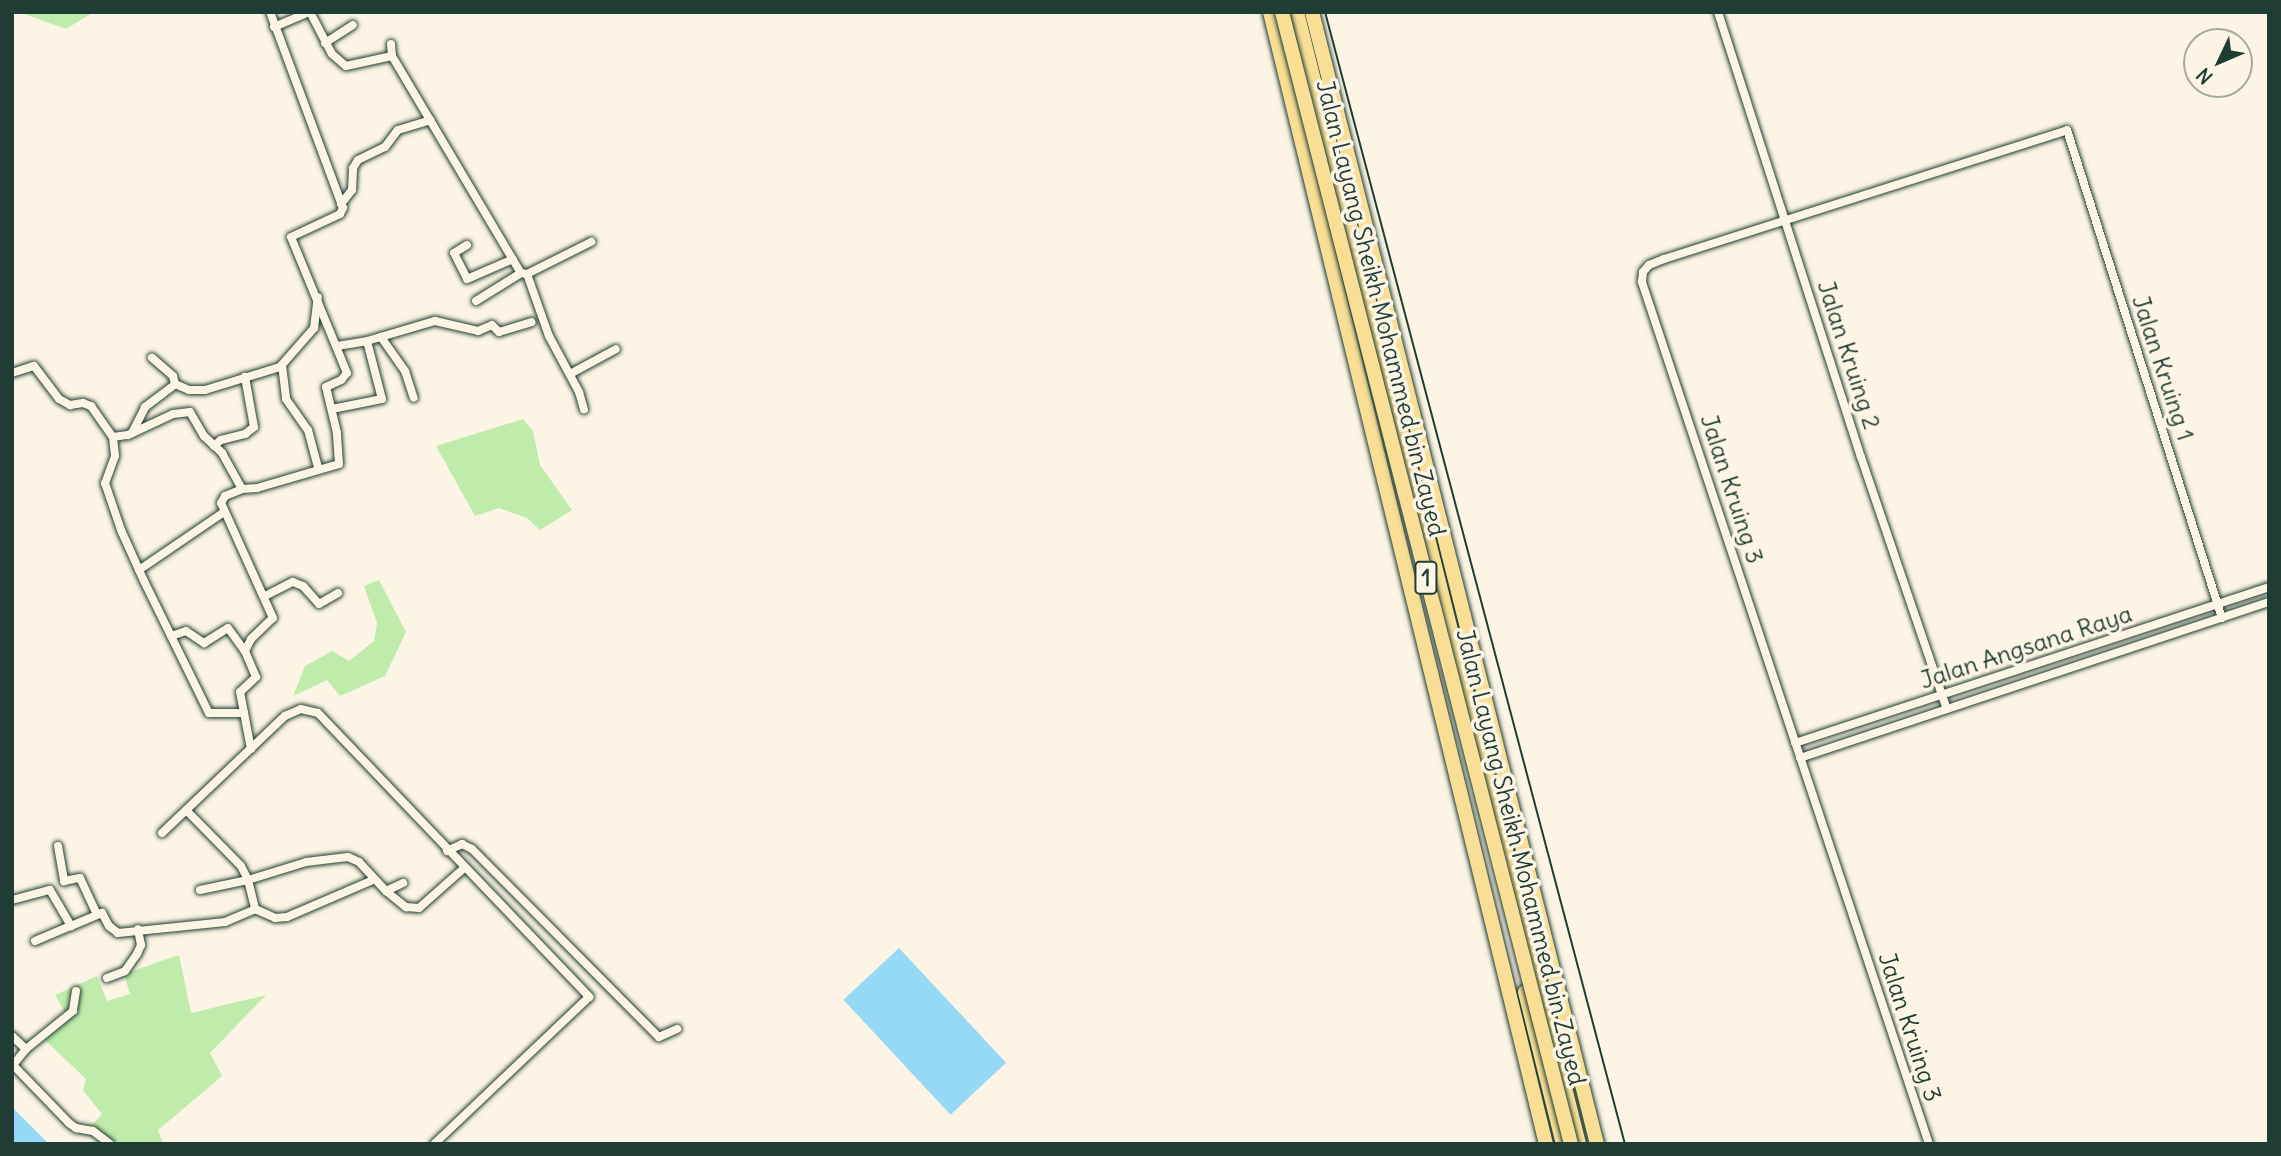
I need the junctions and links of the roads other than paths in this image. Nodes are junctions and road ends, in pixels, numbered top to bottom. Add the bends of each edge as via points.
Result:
1 (270, 12) edge
2 (310, 12) edge
3 (1270, 12) edge
4 (1282, 12) edge
5 (1297, 12) edge
6 (1303, 12) edge
7 (1312, 12) edge
8 (1718, 12) edge
9 (353, 25) dead end
10 (274, 27) junction
11 (325, 43) junction
12 (391, 44) dead end
13 (392, 56) junction
14 (430, 120) junction
15 (2067, 130) joint
16 (341, 204) junction
17 (1786, 220) junction
18 (591, 242) dead end
19 (467, 245) dead end
20 (513, 259) junction
21 (524, 273) junction
22 (318, 297) junction
23 (476, 301) dead end
24 (532, 322) dead end
25 (381, 337) junction
26 (367, 341) junction
27 (337, 346) junction
28 (616, 349) dead end
29 (152, 358) dead end
30 (282, 365) junction
31 (12, 373) edge
32 (570, 374) junction
33 (245, 377) junction
34 (175, 384) junction
35 (414, 398) dead end
36 (332, 409) junction
37 (584, 409) dead end
38 (132, 433) junction
39 (113, 437) junction
40 (214, 446) junction
41 (318, 468) junction
42 (242, 489) junction
43 (224, 512) junction
44 (139, 570) junction
45 (2269, 587) edge
46 (338, 593) dead end
47 (265, 596) junction
48 (2269, 602) edge
49 (2217, 604) junction
50 (2222, 618) junction
51 (171, 636) junction
52 (244, 651) junction
53 (1942, 695) junction
54 (1947, 709) junction
55 (244, 713) junction
56 (1795, 743) junction
57 (251, 748) junction
58 (1800, 758) junction
59 (186, 810) junction
60 (162, 833) dead end
61 (58, 846) dead end
62 (447, 851) junction
63 (464, 868) junction
64 (248, 880) junction
65 (373, 880) junction
66 (403, 883) dead end
67 (200, 890) dead end
68 (386, 891) junction
69 (12, 900) edge
70 (255, 909) junction
71 (97, 914) junction
72 (71, 926) junction
73 (138, 929) junction
74 (36, 942) dead end
75 (107, 978) dead end
76 (76, 991) dead end
77 (677, 1029) dead end
78 (12, 1036) edge
79 (26, 1049) junction
80 (13, 1064) edge
81 (110, 1144) edge
82 (434, 1144) edge
83 (1546, 1144) edge
84 (1563, 1144) edge
85 (1571, 1144) edge
86 (1579, 1144) edge
87 (1587, 1144) edge
88 (1597, 1144) edge
89 (1929, 1144) edge

1 - 10 street
2 - 10 street
2 - 11 street
3 - 83 highway
4 - 84 highway, 1
4 - 85 highway, Jalan Layang Sheikh Mohammed bin Zayed / 1, bridge
5 - 86 highway, Jalan Layang Sheikh Mohammed bin Zayed / 1
6 - 87 highway, 1
7 - 88 highway
8 - 17 street, Jalan Kruing 2
9 - 11 street
10 - 16 street
11 - 13 street via 346,66
12 - 13 street
13 - 14 street
14 - 16 street via 398,130 385,147 358,159 352,190
14 - 20 street
15 - 17 street, Jalan Kruing 3
15 - 49 street, Jalan Kruing 1
16 - 22 street via 340,214 292,235
17 - 53 street, Jalan Kruing 2
17 - 56 street, Jalan Kruing 3 via 1658,261 1646,268 1642,282
18 - 21 street
19 - 20 street via 454,252 467,279
20 - 21 street
21 - 23 street
21 - 32 street
22 - 27 street
22 - 30 street via 314,328
24 - 25 street via 499,332 492,326 478,331 439,320
25 - 26 street
25 - 35 street via 405,372
26 - 27 street
26 - 36 street via 382,400
27 - 36 street via 347,373 326,387
28 - 32 street
29 - 34 street via 173,376
30 - 33 street
30 - 41 street via 286,399 308,430
31 - 39 street via 34,366 59,400 91,406
32 - 37 street
33 - 34 street via 201,391
33 - 40 street via 254,427
34 - 38 street via 145,407
36 - 41 street via 341,461
38 - 39 street
38 - 40 street via 173,414 190,412
39 - 44 street via 115,456 105,483
40 - 42 street
41 - 42 street
42 - 43 street via 225,496 221,503
43 - 44 street
43 - 47 street
44 - 51 street
45 - 49 street, Jalan Angsana Raya
46 - 47 street via 319,604 301,584 293,582
47 - 52 street via 273,618
48 - 50 street, Jalan Angsana Raya
49 - 50 street, Jalan Kruing 1
49 - 53 street, Jalan Angsana Raya
50 - 54 street, Jalan Angsana Raya
51 - 52 street via 186,631 204,643 228,628
51 - 55 street via 209,713
52 - 55 street via 256,677 240,692
53 - 54 street, Jalan Kruing 2
53 - 56 street, Jalan Angsana Raya
54 - 58 street, Jalan Angsana Raya
55 - 57 street
56 - 58 street, Jalan Kruing 3
57 - 59 street
57 - 62 street via 292,711 318,713
58 - 89 street, Jalan Kruing 3
59 - 60 street
59 - 64 street via 241,866
61 - 71 street via 64,881 80,878
62 - 63 street
62 - 77 street via 462,844 472,849 659,1037
63 - 68 street via 419,908 406,907
63 - 82 street via 589,997
64 - 65 street via 306,862 348,857 359,862
64 - 67 street
64 - 70 street
65 - 68 street
65 - 70 street via 287,917 275,918
66 - 68 street
69 - 72 street via 50,891
70 - 73 street via 225,922
71 - 72 street
71 - 73 street via 104,914 114,932
72 - 74 street
73 - 75 street via 141,945 137,954 125,971
76 - 79 street via 73,1011
78 - 79 street
79 - 80 street
80 - 81 street via 69,1123 93,1131

